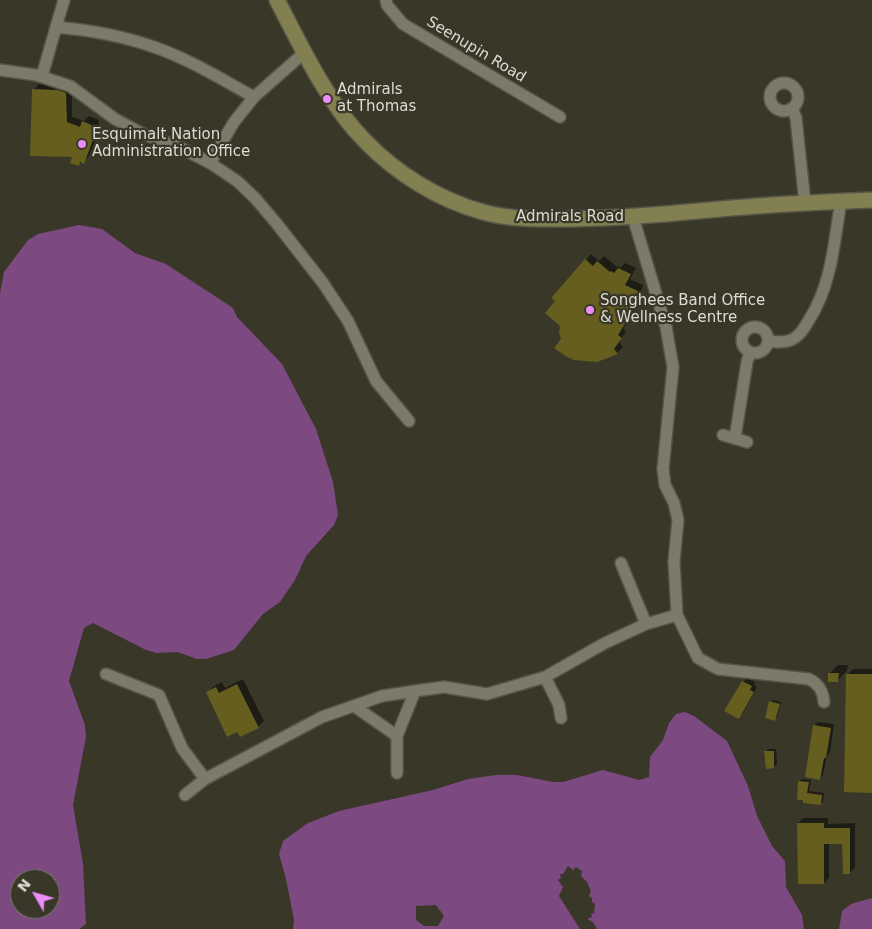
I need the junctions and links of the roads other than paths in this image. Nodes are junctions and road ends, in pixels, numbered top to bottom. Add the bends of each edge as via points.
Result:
1 (64, 0) edge
2 (277, 0) edge
3 (386, 0) edge
4 (56, 28) junction
5 (305, 52) junction
6 (0, 70) edge
7 (42, 76) junction
8 (254, 97) junction
9 (792, 108) dead end
10 (560, 117) dead end
11 (210, 163) junction
12 (872, 200) edge
13 (841, 201) junction
14 (805, 203) junction
15 (633, 217) junction
16 (768, 341) junction
17 (750, 352) junction
18 (410, 421) dead end
19 (747, 442) dead end
20 (621, 563) dead end
21 (677, 615) junction
22 (646, 624) junction
23 (106, 674) dead end
24 (545, 677) junction
25 (415, 691) junction
26 (824, 702) dead end
27 (354, 706) junction
28 (560, 718) dead end
29 (397, 736) junction
30 (397, 773) dead end
31 (205, 780) junction
32 (185, 795) dead end

1 - 4 street
2 - 5 main road, Admirals Road
3 - 10 street, Seenupin Road via 403,24
4 - 7 street
4 - 8 street via 83,29 155,47
5 - 8 street
5 - 15 main road, Admirals Road via 336,105 363,140 393,167 428,190 464,206 503,216 527,219
6 - 7 street
7 - 11 street via 70,86 115,119 142,133
8 - 11 street via 234,122
9 - 14 street via 796,118
11 - 18 street via 237,181 283,231 348,321 376,381
12 - 13 main road, Admirals Road
13 - 14 main road, Admirals Road
13 - 16 street via 828,278 819,303 796,337 783,342
14 - 15 main road, Admirals Road
15 - 21 street via 666,327 673,367 663,469 665,485 678,520 674,561
16 - 17 street via 763,350
16 - 17 street via 760,327 747,329 742,342
17 - 19 street via 729,436
20 - 22 street
21 - 22 street
21 - 26 street via 698,658 718,669 809,679 821,689
22 - 24 street via 591,649
23 - 31 street via 158,695 182,748
24 - 25 street via 487,694 444,687
24 - 28 street via 558,705
25 - 27 street via 382,696
25 - 29 street
27 - 29 street
27 - 31 street via 322,717
29 - 30 street
31 - 32 street

